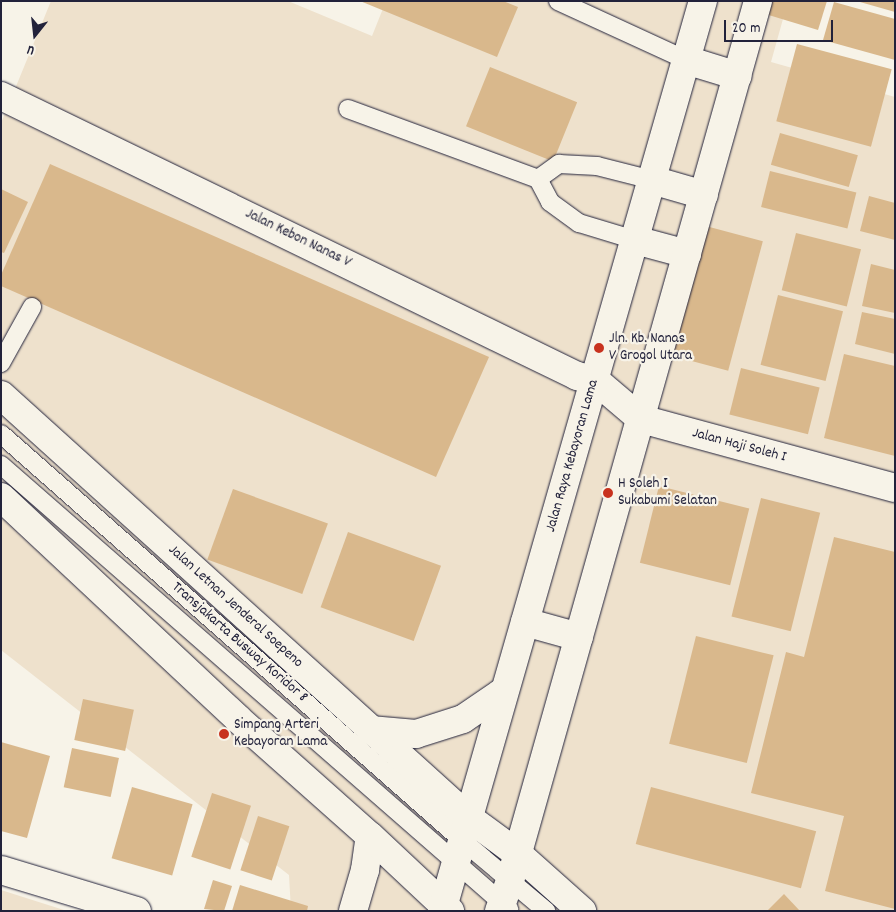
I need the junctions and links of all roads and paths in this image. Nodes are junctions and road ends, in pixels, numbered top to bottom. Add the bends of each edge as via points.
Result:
1 (558, 1) edge
2 (703, 1) edge
3 (758, 1) edge
4 (686, 60) junction
5 (738, 76) junction
6 (1, 96) edge
7 (348, 109) dead end
8 (538, 179) junction
9 (652, 180) junction
10 (704, 194) junction
11 (635, 240) junction
12 (687, 254) junction
13 (32, 307) dead end
14 (1, 364) edge
15 (595, 380) junction
16 (1, 395) edge
17 (641, 420) junction
18 (1, 434) edge
19 (1, 465) edge
20 (895, 488) edge
21 (1, 497) edge
22 (525, 622) junction
23 (579, 637) junction
24 (504, 692) junction
25 (370, 730) junction
26 (370, 836) junction
27 (462, 841) junction
28 (518, 854) junction
29 (1, 870) edge
30 (506, 901) edge
31 (445, 909) edge
32 (136, 911) edge
33 (353, 911) edge
34 (546, 911) edge
35 (582, 911) edge

1 - 4 lane
2 - 4 main road, Jalan Raya Kebayoran Lama
3 - 5 main road
4 - 5 main road
4 - 9 main road, Jalan Raya Kebayoran Lama
5 - 10 main road
6 - 15 main road, Jalan Kebon Nanas V via 577,376
7 - 8 lane
8 - 9 lane via 559,164 597,166
8 - 11 lane via 550,202 579,223
9 - 10 main road
9 - 11 main road, Jalan Raya Kebayoran Lama
10 - 12 main road
11 - 12 main road
11 - 15 main road, Jalan Raya Kebayoran Lama
12 - 17 main road
13 - 14 lane
15 - 17 main road, Jalan Haji Soleh I
15 - 22 main road, Jalan Raya Kebayoran Lama
16 - 25 main road, Jalan Letnan Jenderal Soepeno
17 - 20 main road, Jalan Haji Soleh I
17 - 23 main road
18 - 27 lane, Transjakarta Busway Koridor 8
19 - 27 lane, Transjakarta Busway Koridor 8
21 - 26 main road via 238,719
22 - 23 main road
22 - 24 main road, Jalan Raya Kebayoran Lama
23 - 28 main road
24 - 25 main road via 463,718 416,734
24 - 27 main road, Jalan Raya Kebayoran Lama
25 - 27 main road, Jalan Letnan Jenderal Soepeno
26 - 31 main road
26 - 33 main road via 365,870
27 - 28 main road, Jalan Letnan Jenderal Soepeno
27 - 30 lane, Transjakarta Busway Koridor 8
27 - 30 lane, Transjakarta Busway Koridor 8
27 - 31 main road, Jalan Raya Kebayoran Lama
28 - 30 main road
28 - 35 main road, Jalan Letnan Jenderal Soepeno
29 - 32 main road
30 - 34 lane, Transjakarta Busway Koridor 8

